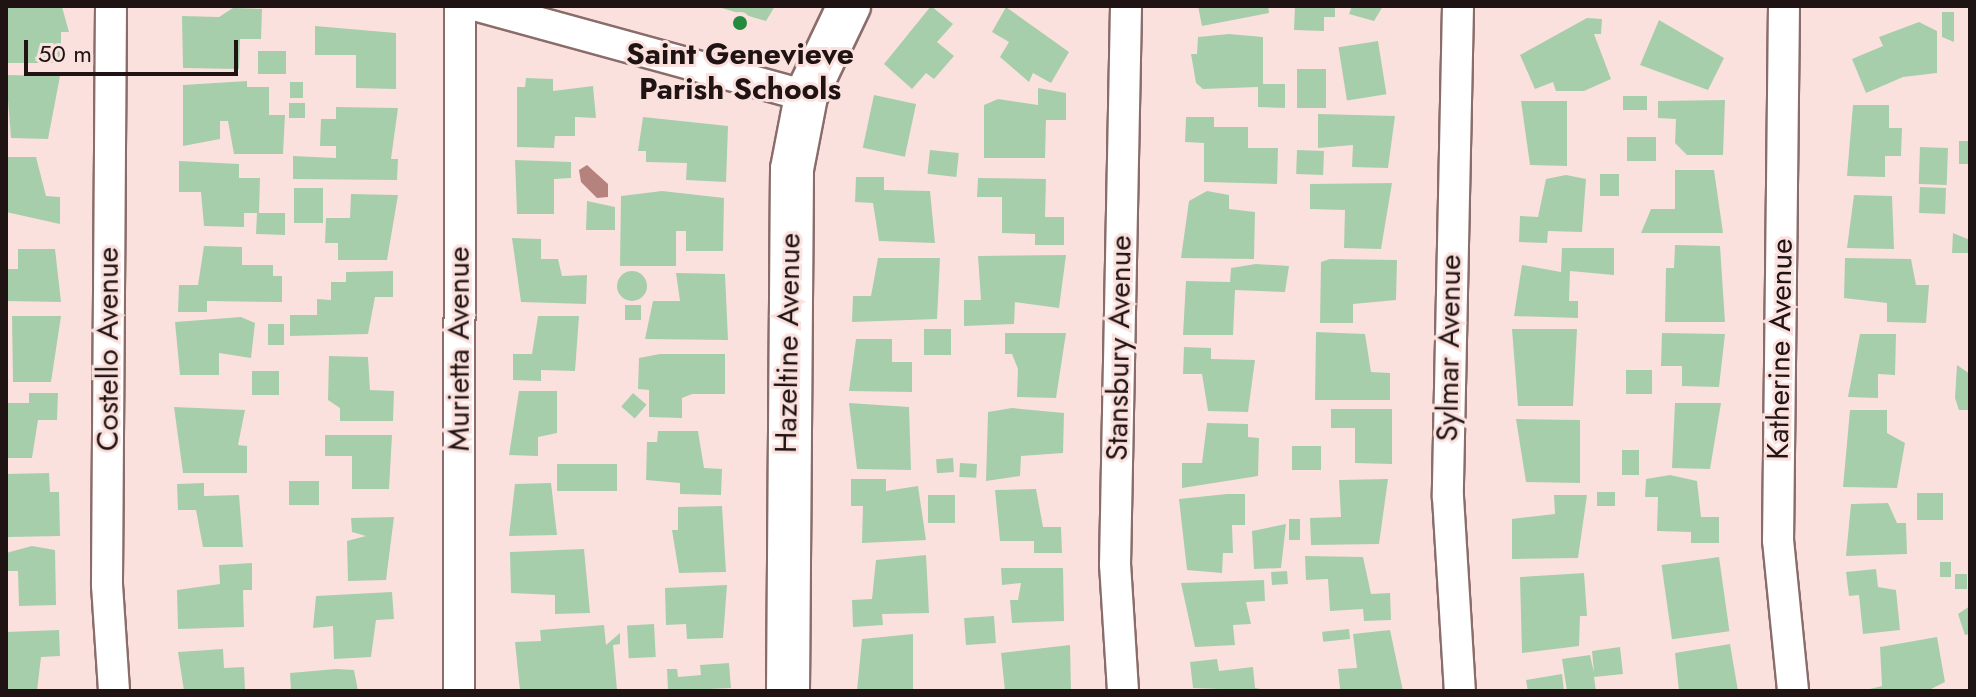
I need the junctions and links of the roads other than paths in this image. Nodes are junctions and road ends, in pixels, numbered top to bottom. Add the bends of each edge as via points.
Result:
1 (111, 6) edge
2 (460, 6) edge
3 (478, 6) edge
4 (849, 6) edge
5 (1126, 6) edge
6 (1458, 6) edge
7 (1784, 6) edge
8 (806, 96) junction
9 (114, 691) edge
10 (459, 691) edge
11 (788, 691) edge
12 (1123, 691) edge
13 (1460, 691) edge
14 (1793, 691) edge

1 - 9 street, Costello Avenue via 107,585
2 - 10 street, Murietta Avenue
3 - 8 street
4 - 8 street, Hazeltine Avenue
5 - 12 street, Stansbury Avenue via 1115,565
6 - 13 street, Sylmar Avenue via 1448,497
7 - 14 street, Katherine Avenue via 1778,540
8 - 11 street, Hazeltine Avenue via 792,169

